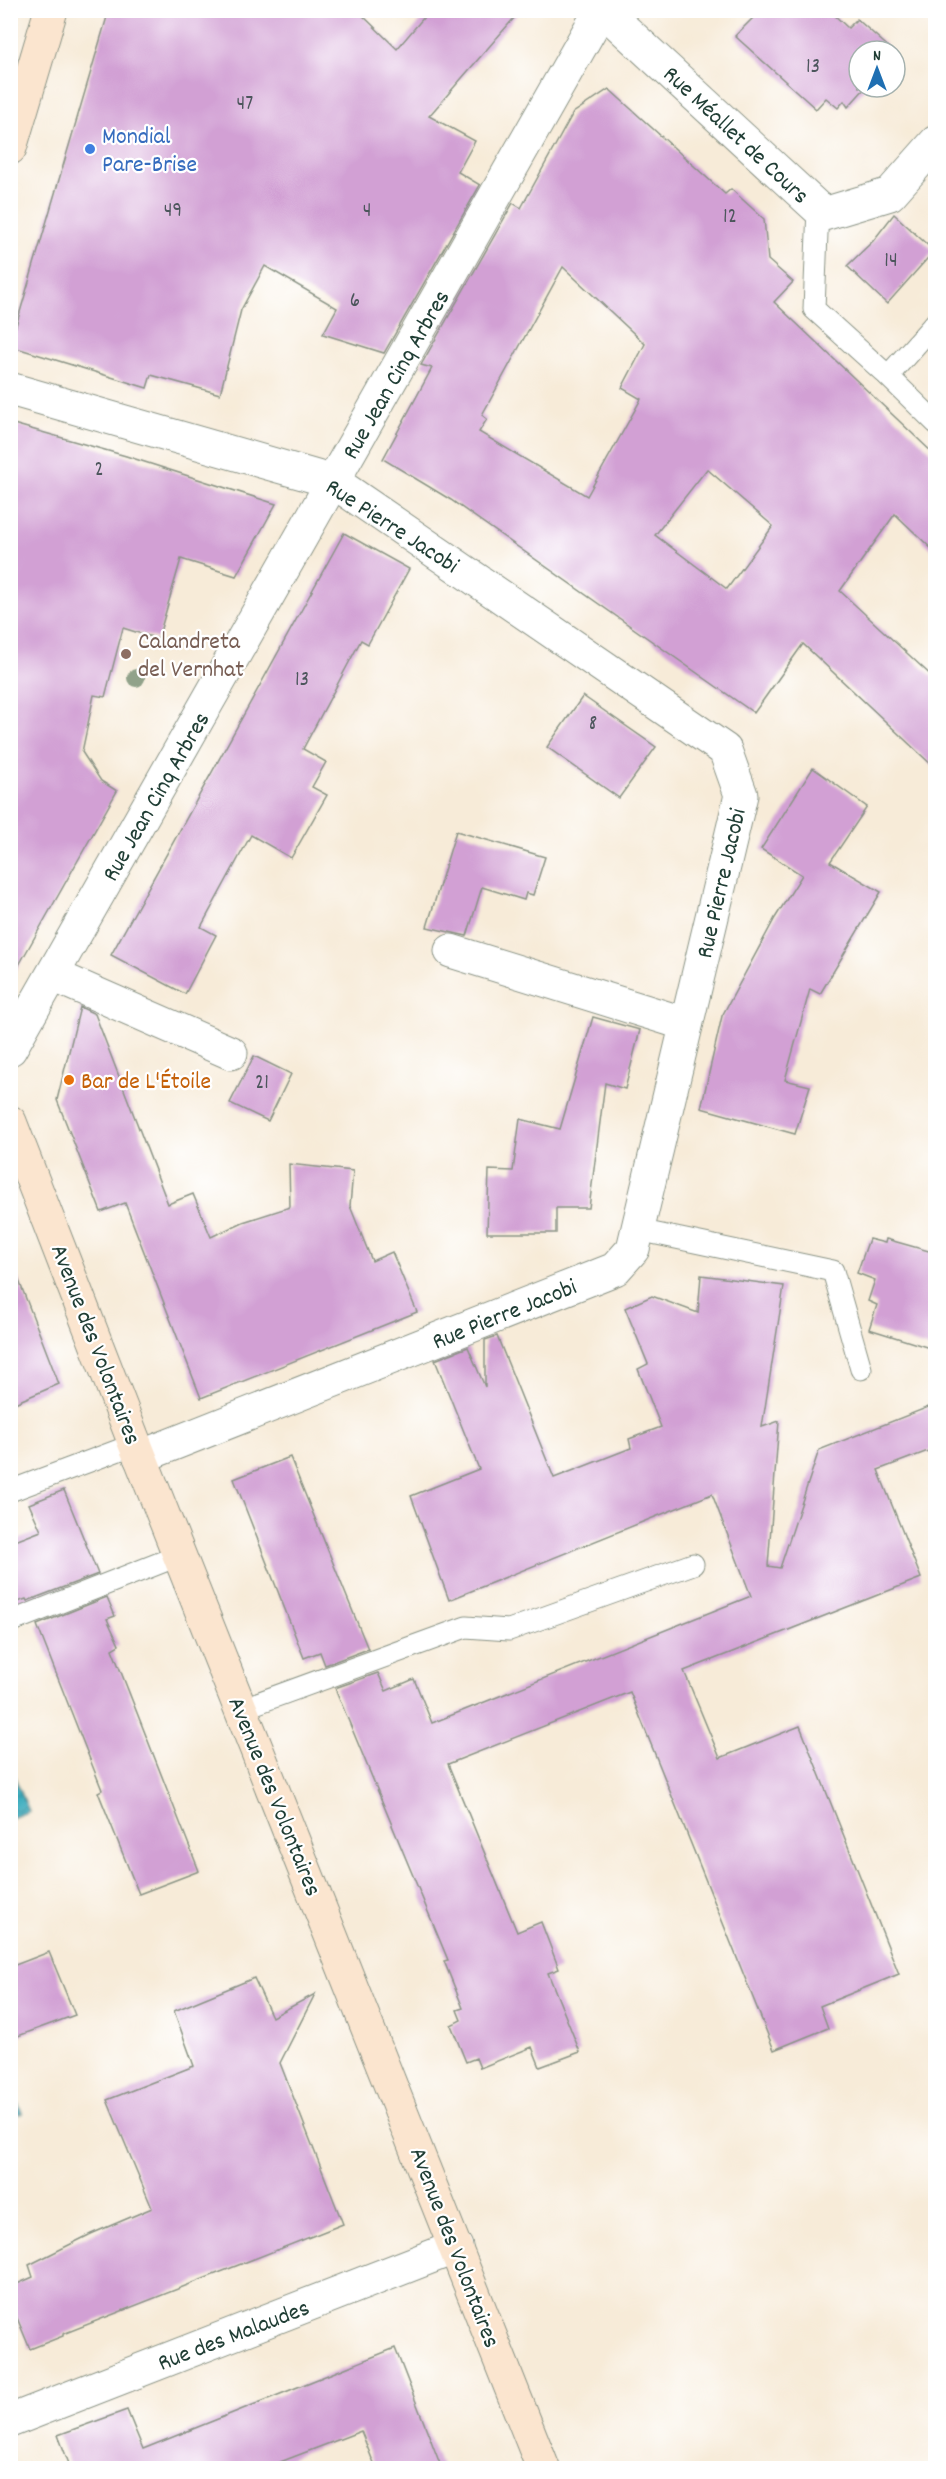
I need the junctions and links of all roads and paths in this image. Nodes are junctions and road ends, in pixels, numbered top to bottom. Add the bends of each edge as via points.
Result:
1 (51, 10) edge
2 (602, 10) edge
3 (10, 148) edge
4 (932, 153) edge
5 (818, 208) junction
6 (936, 322) edge
7 (888, 376) junction
8 (10, 389) edge
9 (936, 423) edge
10 (334, 482) junction
11 (451, 951) dead end
12 (53, 975) junction
13 (686, 1024) junction
14 (10, 1049) edge
15 (231, 1053) dead end
16 (10, 1122) edge
17 (638, 1230) junction
18 (861, 1368) dead end
19 (138, 1450) junction
20 (10, 1491) edge
21 (180, 1555) junction
22 (693, 1564) dead end
23 (10, 1622) edge
24 (241, 1709) junction
25 (456, 2247) junction
26 (10, 2421) edge
27 (543, 2469) edge

1 - 3 main road
2 - 5 street, Rue Méallet de Cours
2 - 10 street, Rue Jean Cinq Arbres
4 - 5 street, Rue Méallet de Cours via 890,194 824,214
5 - 7 lane via 814,309
6 - 7 lane
7 - 9 lane
8 - 10 street, Rue Pierre Jacobi
10 - 12 street, Rue Jean Cinq Arbres
10 - 13 street, Rue Pierre Jacobi via 725,750 741,795
11 - 13 street
12 - 14 street, Rue Jean Cinq Arbres
12 - 15 street
13 - 17 street, Rue Pierre Jacobi
16 - 19 main road, Avenue des Volontaires
17 - 18 lane via 833,1270
17 - 19 street, Rue Pierre Jacobi via 633,1249 615,1269
19 - 20 lane
19 - 21 main road, Avenue des Volontaires
21 - 23 lane
21 - 24 main road, Avenue des Volontaires
22 - 24 lane via 509,1630 465,1627
24 - 25 main road, Avenue des Volontaires
25 - 26 street, Rue des Malaudes
25 - 27 main road, Avenue des Volontaires

